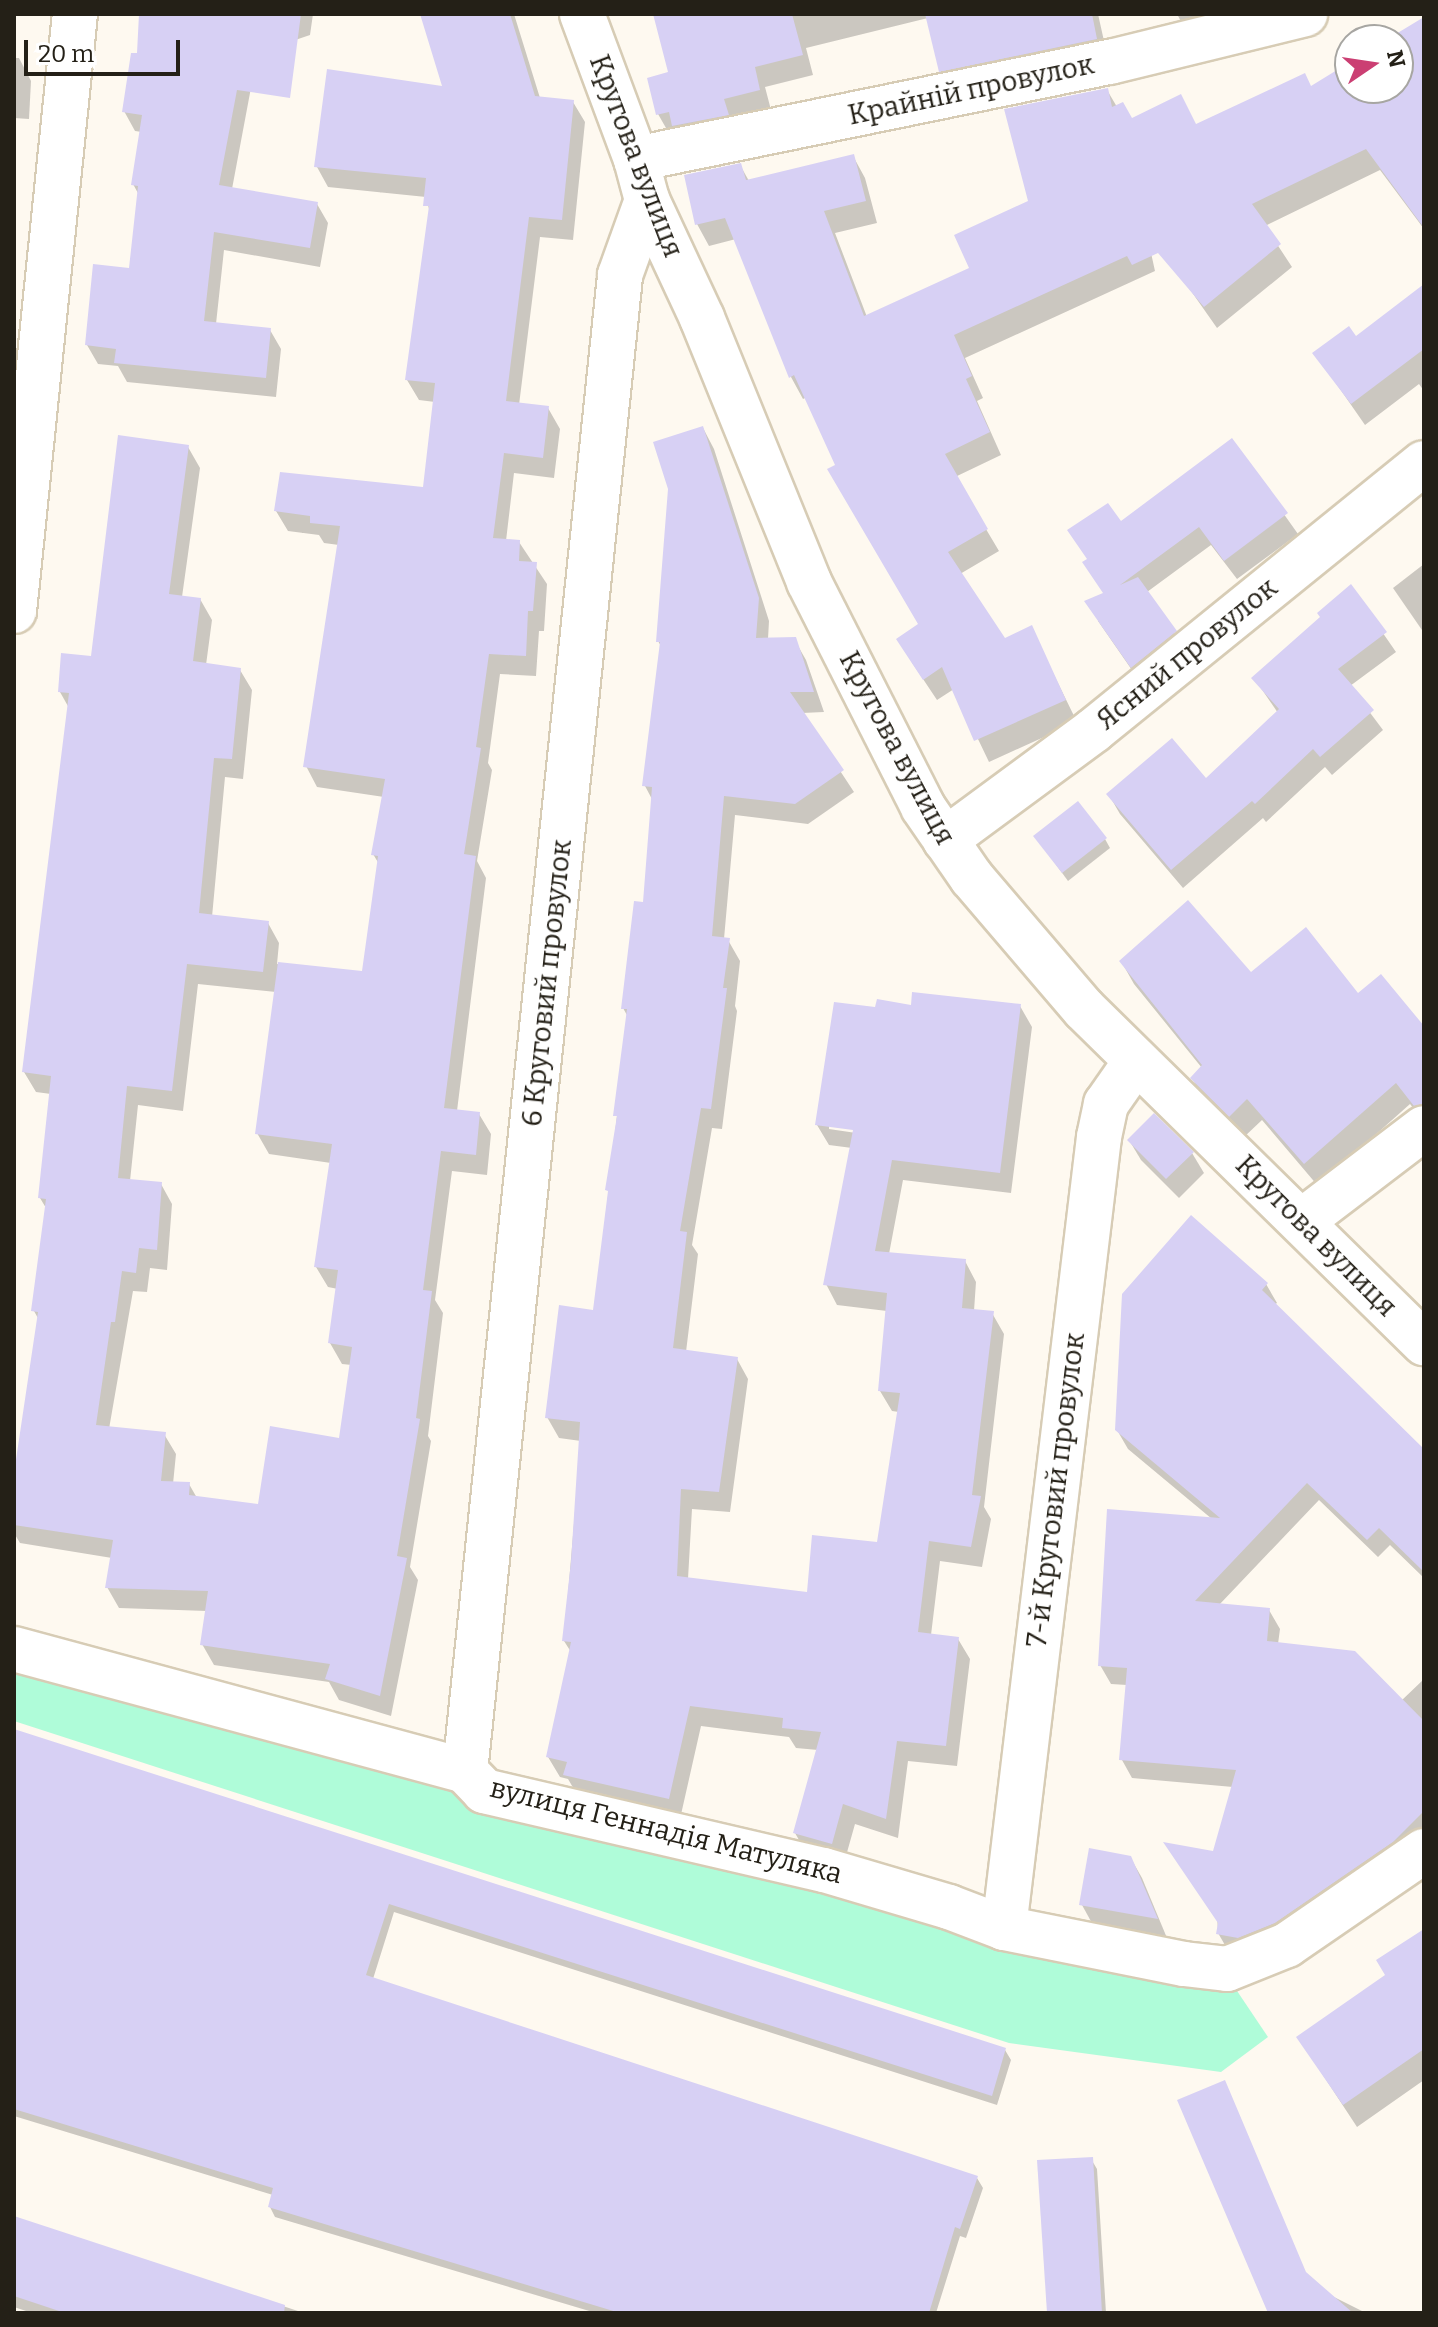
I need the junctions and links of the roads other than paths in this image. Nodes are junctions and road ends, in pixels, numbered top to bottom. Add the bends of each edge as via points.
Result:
1 (75, 14) edge
2 (582, 14) edge
3 (1305, 14) edge
4 (1142, 33) edge
5 (642, 179) junction
6 (1424, 463) edge
7 (14, 611) edge
8 (945, 840) junction
9 (1136, 1061) junction
10 (1424, 1128) edge
11 (1302, 1221) junction
12 (1424, 1343) edge
13 (14, 1649) edge
14 (465, 1771) junction
15 (1424, 1851) edge
16 (1004, 1928) junction

1 - 7 street
2 - 5 street, Кругова вулиця
3 - 4 street, Крайній провулок
4 - 5 street, Крайній провулок
5 - 8 street, Кругова вулиця via 809,582 923,807
5 - 14 street, 6 Круговий провулок via 620,275
6 - 8 street, Ясний провулок via 1094,730
8 - 9 street, Кругова вулиця via 1084,1009
9 - 11 street, Кругова вулиця
9 - 16 street, 7-й Круговий провулок via 1106,1104 1099,1137
10 - 11 street
11 - 12 street, Кругова вулиця
13 - 14 street, вулиця Геннадія Матуляка
14 - 16 street, вулиця Геннадія Матуляка via 484,1791 824,1870
15 - 16 street, вулиця Геннадія Матуляка via 1287,1945 1227,1969

